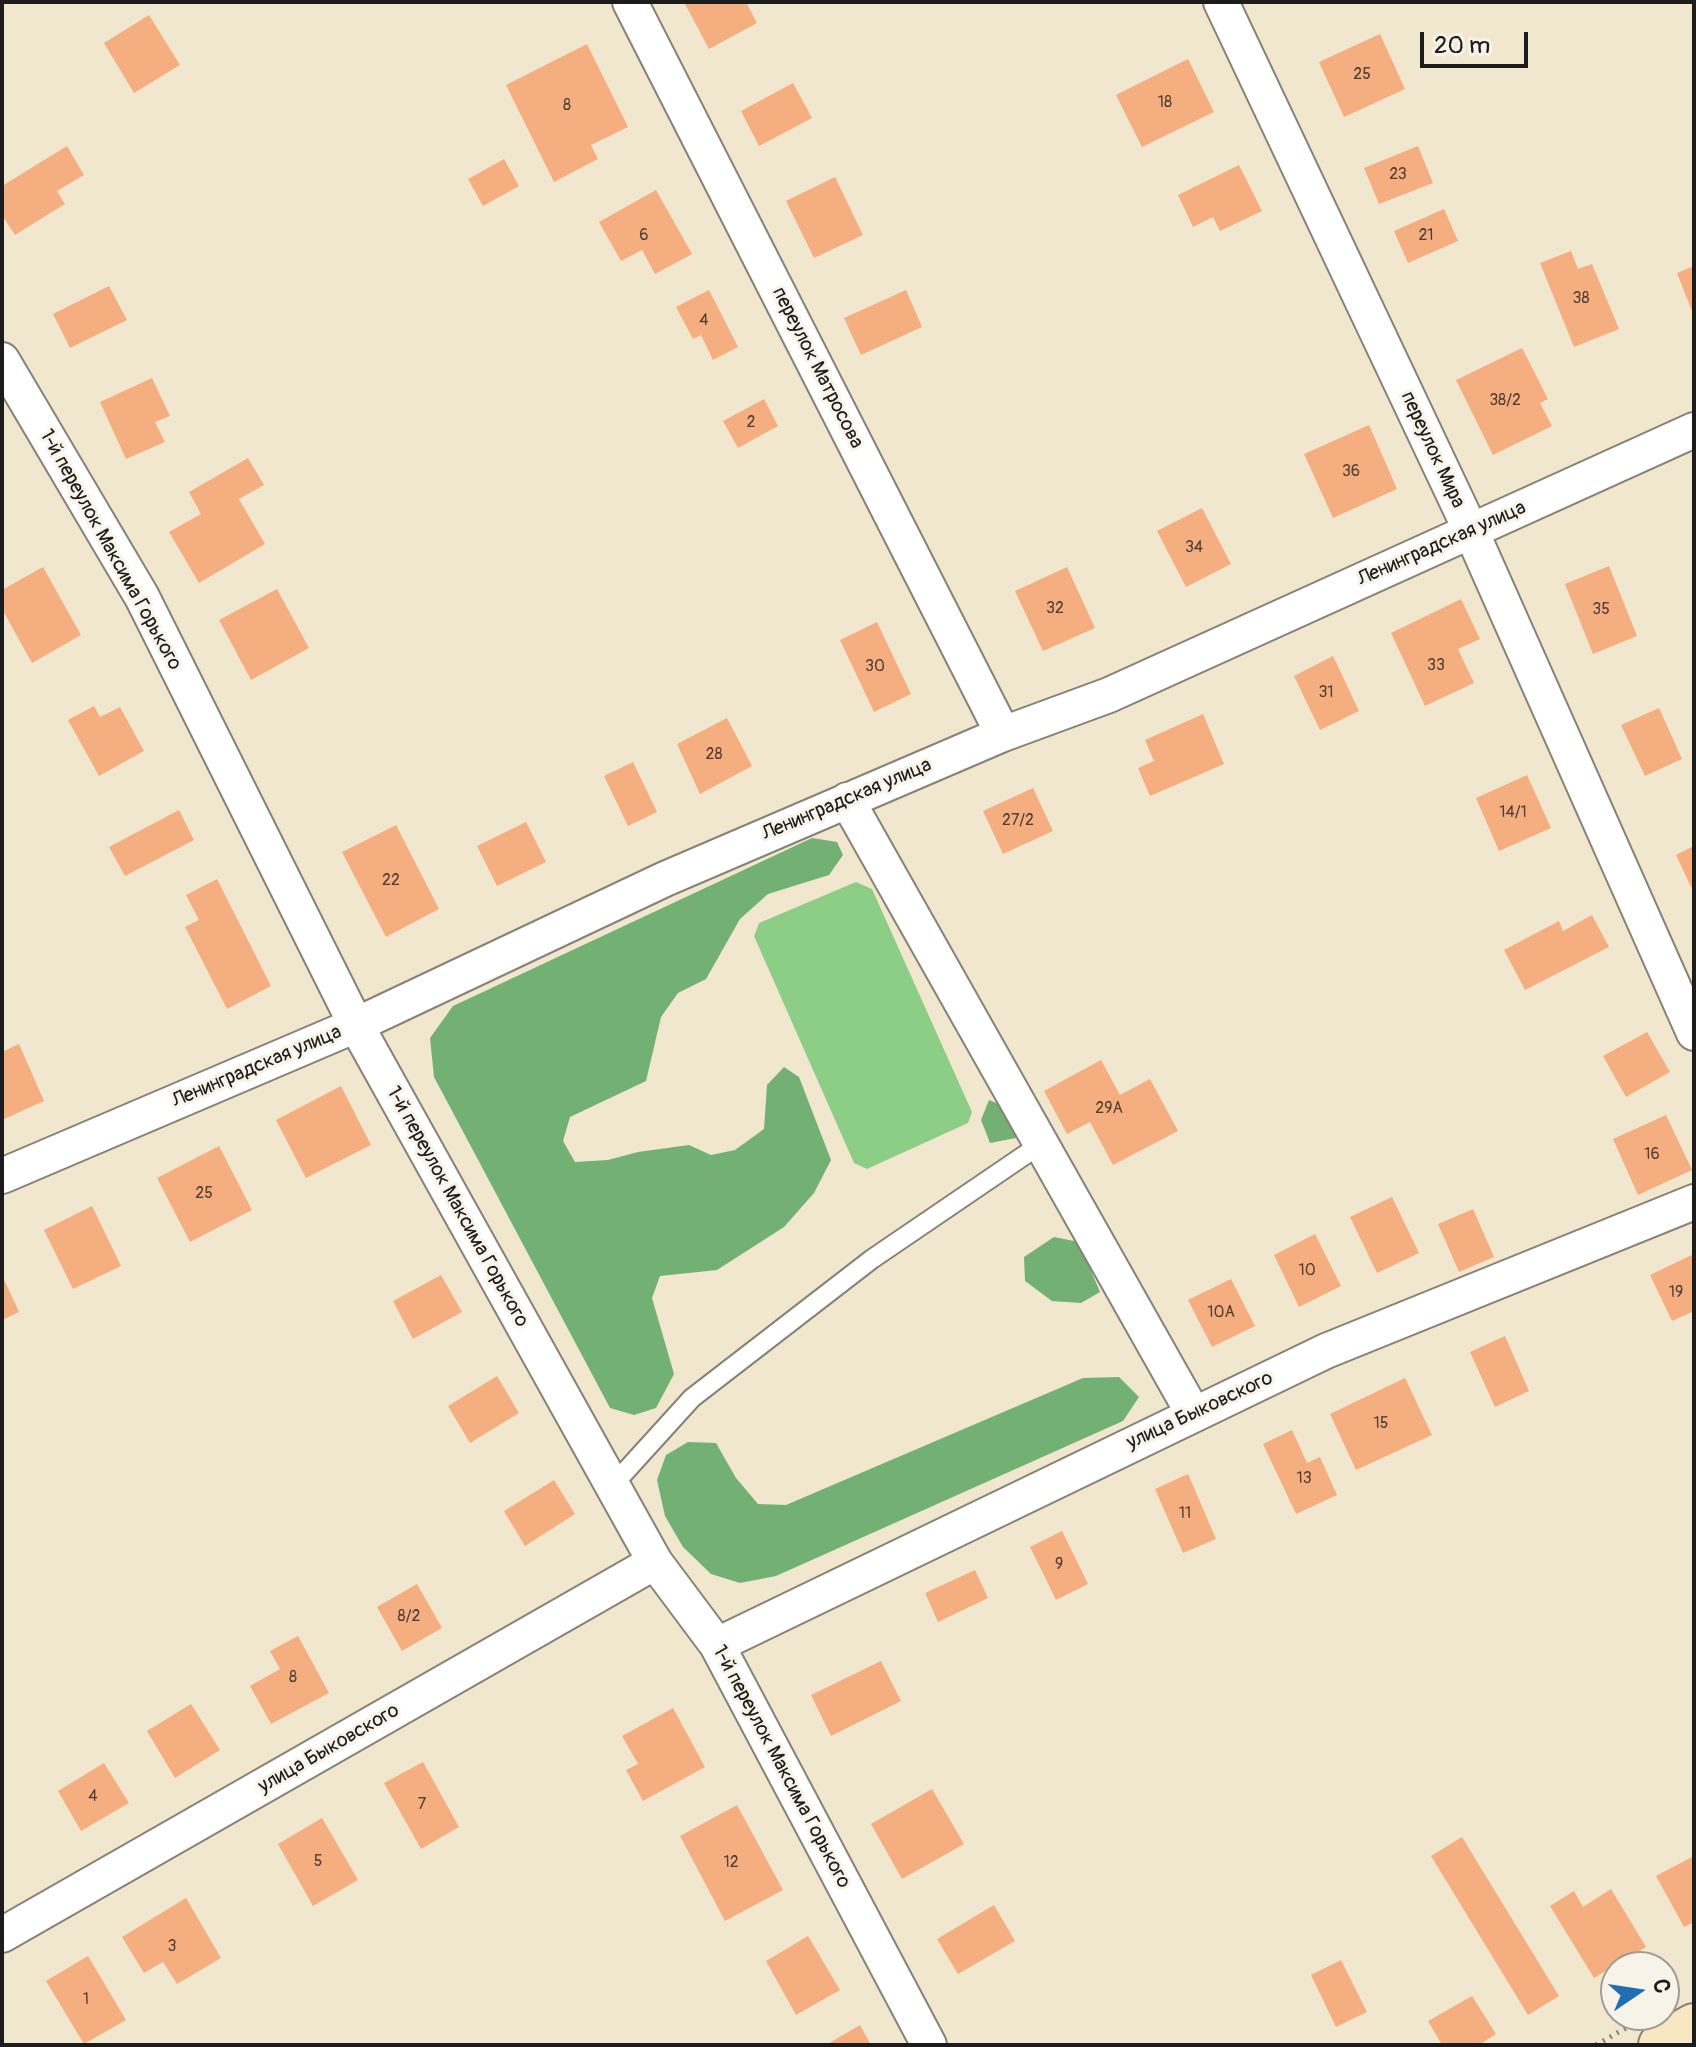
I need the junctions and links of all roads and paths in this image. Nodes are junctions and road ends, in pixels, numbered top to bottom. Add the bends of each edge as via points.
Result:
1 (630, 2) edge
2 (1221, 2) edge
3 (2, 360) edge
4 (1694, 430) edge
5 (1471, 531) junction
6 (1003, 734) junction
7 (847, 800) junction
8 (356, 1025) junction
9 (1694, 1033) edge
10 (1041, 1144) junction
11 (2, 1176) edge
12 (1694, 1202) edge
13 (1193, 1413) junction
14 (613, 1485) junction
15 (655, 1562) junction
16 (717, 1645) junction
17 (2, 1935) edge
18 (1694, 2026) edge
19 (929, 2045) edge
20 (1661, 2045) edge

1 - 6 street, переулок Матросова
2 - 5 street, переулок Мира
3 - 8 street, 1-й переулок Максима Горького via 142,597
4 - 5 street, Ленинградская улица
5 - 6 street, Ленинградская улица via 1109,695
5 - 9 street, переулок Мира
6 - 7 street, Ленинградская улица
7 - 8 street, Ленинградская улица via 665,879
7 - 10 street
8 - 11 street, Ленинградская улица
8 - 14 street, 1-й переулок Максима Горького
10 - 13 street
10 - 14 lane via 872,1259 692,1398
12 - 13 street, улица Быковского via 1326,1351
13 - 16 street, улица Быковского
14 - 15 street, 1-й переулок Максима Горького
15 - 16 street, 1-й переулок Максима Горького
15 - 17 street, улица Быковского
16 - 19 street, 1-й переулок Максима Горького
18 - 20 main road

